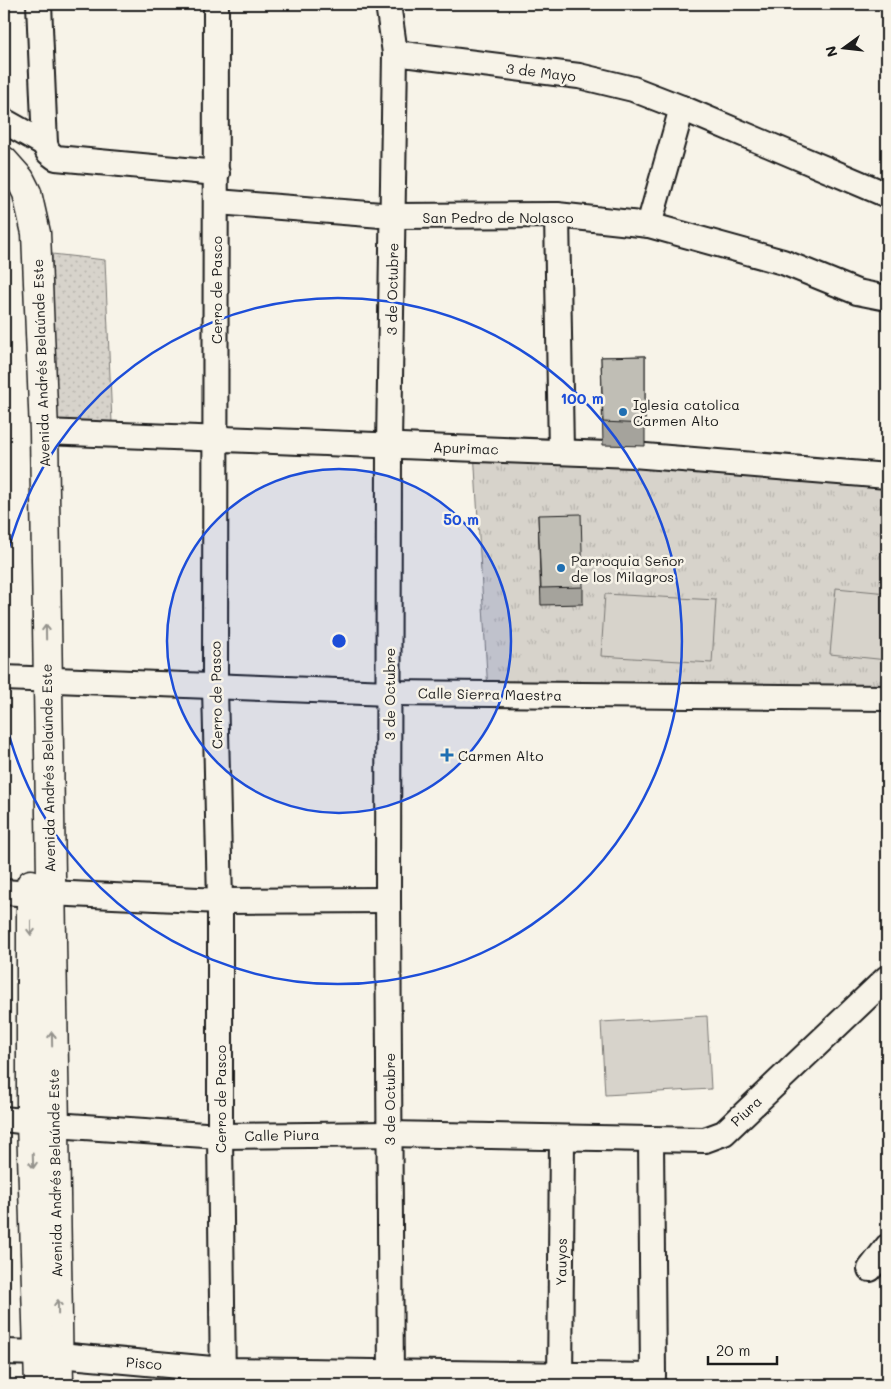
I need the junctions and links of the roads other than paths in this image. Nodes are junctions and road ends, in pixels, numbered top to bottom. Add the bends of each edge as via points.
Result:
1 (39, 4) edge
2 (216, 4) edge
3 (388, 4) edge
4 (395, 53) junction
5 (682, 108) junction
6 (4, 122) edge
7 (45, 144) junction
8 (4, 161) edge
9 (217, 173) junction
10 (4, 184) edge
11 (887, 195) edge
12 (217, 202) junction
13 (557, 215) junction
14 (394, 216) junction
15 (649, 225) junction
16 (887, 298) edge
17 (44, 432) junction
18 (215, 438) junction
19 (389, 445) junction
20 (561, 452) junction
21 (887, 476) edge
22 (26, 678) edge
23 (215, 688) junction
24 (389, 693) junction
25 (887, 698) edge
26 (4, 892) edge
27 (40, 893) junction
28 (388, 900) junction
29 (220, 901) junction
30 (887, 978) edge
31 (4, 1119) edge
32 (43, 1123) junction
33 (389, 1134) junction
34 (220, 1136) junction
35 (562, 1139) junction
36 (651, 1140) junction
37 (887, 1247) edge
38 (870, 1269) dead end
39 (4, 1352) edge
40 (49, 1354) junction
41 (223, 1378) edge
42 (391, 1379) edge
43 (560, 1380) edge
44 (38, 1385) edge
45 (58, 1385) edge

1 - 7 street
2 - 9 street, Cerro de Pasco
3 - 4 street, 3 de Octubre
4 - 5 street, 3 de Mayo via 579,76 633,89
4 - 14 street, 3 de Octubre
5 - 11 street, 3 de Mayo
5 - 15 street
6 - 7 street
7 - 9 street via 48,152 56,158
8 - 17 street, Avenida Andrés Belaúnde Este via 20,179 34,212
9 - 12 street, Cerro de Pasco
10 - 22 street, Avenida Andrés Belaúnde Este via 16,209 23,248
12 - 14 street, San Pedro de Nolasco
12 - 18 street, Cerro de Pasco
13 - 14 street, San Pedro de Nolasco
13 - 15 street, San Pedro de Nolasco
13 - 20 street
14 - 19 street, 3 de Octubre
15 - 16 street, San Pedro de Nolasco via 783,262 856,292
17 - 18 street, Apurimac
22 -> 17 street, Avenida Andrés Belaúnde Este
18 - 19 street, Apurimac
18 - 23 street, Cerro de Pasco
19 - 20 street, Apurimac
19 - 24 street, 3 de Octubre
20 - 21 street, Apurimac
22 - 23 street, Calle Sierra Maestra
22 - 27 street, Avenida Andrés Belaúnde Este
23 - 24 street, Calle Sierra Maestra
23 - 29 street, Cerro de Pasco
24 - 25 street, Calle Sierra Maestra
24 - 28 street, 3 de Octubre
26 - 27 street
27 - 29 street
27 - 32 street, Avenida Andrés Belaúnde Este
28 - 29 street
28 - 33 street, 3 de Octubre
29 - 34 street, Cerro de Pasco
30 - 36 street, Piura via 724,1133 704,1140
31 - 32 street, Calle Piura
32 - 34 street, Calle Piura
32 - 40 street, Avenida Andrés Belaúnde Este
33 - 34 street, Calle Piura
33 - 35 street, Calle Piura
33 - 42 street, 3 de Octubre
34 - 41 street, Cerro de Pasco
35 - 36 street, Piura
35 - 43 street, Yauyos
36 - 43 street, Pisco via 653,1376
37 - 38 street
39 - 40 street, Pisco
40 - 41 street, Pisco
40 - 44 street, Avenida Andrés Belaúnde Este
40 - 45 street, Avenida Andrés Belaúnde Este
41 - 42 street, Pisco
42 - 43 street, Pisco

